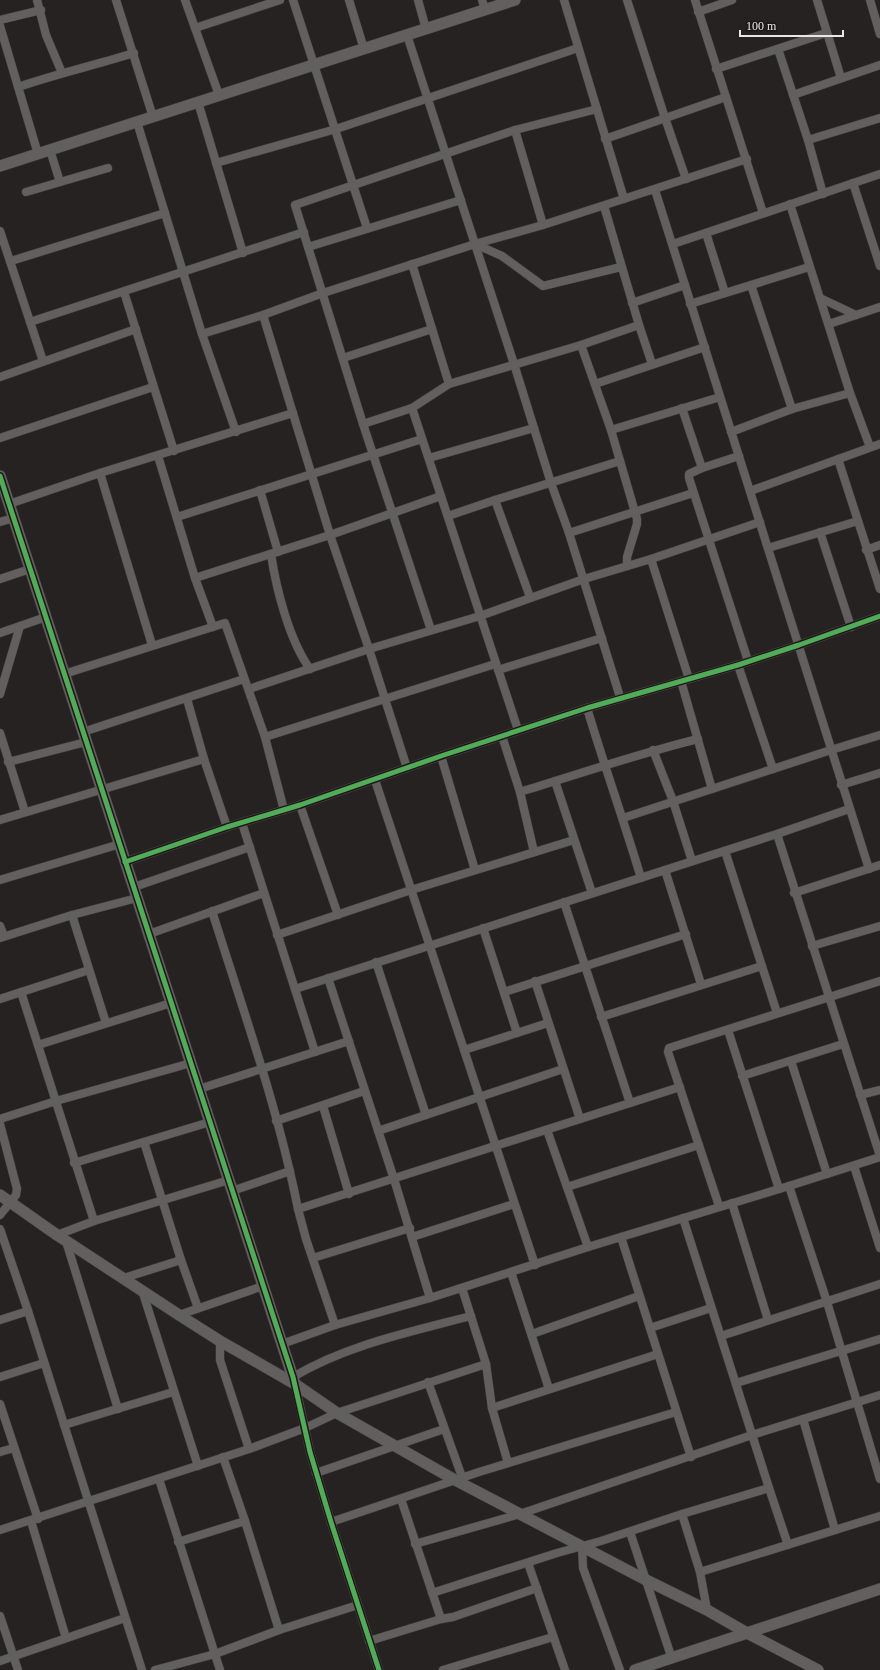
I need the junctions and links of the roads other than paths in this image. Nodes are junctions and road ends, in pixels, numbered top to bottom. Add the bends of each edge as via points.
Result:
1 (37, 0) edge
2 (116, 0) edge
3 (185, 0) edge
4 (280, 0) edge
5 (293, 0) edge
6 (349, 0) edge
7 (418, 0) edge
8 (515, 0) edge
9 (564, 0) edge
10 (627, 0) edge
11 (695, 0) edge
12 (732, 0) edge
13 (816, 0) edge
14 (870, 0) edge
15 (484, 5) edge
16 (40, 10) junction
17 (698, 12) junction
18 (0, 20) edge
19 (0, 26) edge
20 (195, 28) junction
21 (426, 29) junction
22 (826, 33) junction
23 (880, 34) edge
24 (407, 35) junction
25 (578, 48) junction
26 (364, 49) junction
27 (778, 49) junction
28 (134, 53) junction
29 (314, 65) junction
30 (880, 65) edge
31 (716, 69) junction
32 (62, 73) junction
33 (841, 78) junction
34 (18, 87) junction
35 (219, 95) junction
36 (793, 96) junction
37 (726, 97) junction
38 (428, 99) junction
39 (198, 102) junction
40 (597, 109) junction
41 (153, 116) junction
42 (665, 118) junction
43 (880, 118) edge
44 (137, 122) junction
45 (336, 129) junction
46 (515, 130) junction
47 (605, 139) junction
48 (808, 140) junction
49 (50, 150) junction
50 (446, 153) junction
51 (38, 154) junction
52 (747, 159) junction
53 (216, 163) junction
54 (0, 166) edge
55 (108, 168) dead end
56 (880, 174) edge
57 (686, 179) junction
58 (60, 182) junction
59 (853, 183) junction
60 (354, 185) junction
61 (655, 190) junction
62 (26, 192) dead end
63 (823, 194) junction
64 (624, 199) junction
65 (461, 200) junction
66 (790, 204) junction
67 (604, 206) junction
68 (165, 213) junction
69 (763, 213) junction
70 (543, 225) junction
71 (367, 228) junction
72 (0, 231) edge
73 (304, 232) junction
74 (706, 233) junction
75 (876, 242) edge
76 (475, 244) junction
77 (672, 244) junction
78 (308, 247) junction
79 (243, 253) junction
80 (10, 262) junction
81 (412, 264) junction
82 (880, 266) edge
83 (621, 267) junction
84 (809, 267) junction
85 (184, 273) junction
86 (685, 285) junction
87 (751, 285) junction
88 (124, 292) junction
89 (725, 292) junction
90 (323, 293) junction
91 (820, 298) junction
92 (632, 303) junction
93 (690, 304) junction
94 (880, 307) edge
95 (263, 315) junction
96 (856, 315) junction
97 (30, 322) junction
98 (829, 324) junction
99 (638, 325) junction
100 (136, 329) junction
101 (432, 329) junction
102 (202, 334) junction
103 (581, 345) junction
104 (705, 347) junction
105 (343, 358) junction
106 (43, 361) junction
107 (514, 364) junction
108 (652, 364) junction
109 (0, 377) edge
110 (449, 384) junction
111 (595, 384) junction
112 (153, 387) junction
113 (850, 393) junction
114 (720, 397) junction
115 (412, 408) junction
116 (682, 408) junction
117 (792, 410) junction
118 (294, 413) junction
119 (363, 424) junction
120 (534, 428) junction
121 (610, 430) junction
122 (236, 432) junction
123 (731, 432) junction
124 (0, 438) edge
125 (422, 439) junction
126 (880, 444) edge
127 (870, 447) junction
128 (174, 451) junction
129 (374, 454) junction
130 (158, 456) junction
131 (739, 456) junction
132 (430, 458) junction
133 (838, 459) junction
134 (620, 461) junction
135 (702, 468) junction
136 (100, 473) junction
137 (312, 474) junction
138 (0, 476) edge
139 (551, 483) junction
140 (260, 490) junction
141 (750, 491) junction
142 (693, 493) junction
143 (441, 496) junction
144 (495, 500) junction
145 (9, 504) junction
146 (393, 513) junction
147 (635, 513) junction
148 (448, 516) junction
149 (177, 517) junction
150 (14, 518) junction
151 (858, 521) junction
152 (0, 522) edge
153 (760, 522) junction
154 (820, 532) junction
155 (569, 533) junction
156 (330, 535) junction
157 (710, 540) junction
158 (880, 545) edge
159 (768, 548) junction
160 (866, 550) junction
161 (274, 553) junction
162 (651, 559) junction
163 (627, 566) junction
164 (30, 569) junction
165 (195, 578) junction
166 (0, 579) edge
167 (584, 579) junction
168 (880, 589) edge
169 (530, 597) junction
170 (480, 616) junction
171 (880, 616) edge
172 (46, 617) junction
173 (20, 626) junction
174 (213, 627) junction
175 (851, 627) junction
176 (431, 630) junction
177 (0, 633) edge
178 (602, 638) junction
179 (152, 645) junction
180 (799, 645) junction
181 (369, 649) junction
182 (748, 661) junction
183 (738, 665) junction
184 (496, 667) junction
185 (310, 668) junction
186 (64, 674) junction
187 (244, 679) junction
188 (685, 680) junction
189 (249, 689) junction
190 (0, 694) edge
191 (620, 697) junction
192 (187, 699) junction
193 (385, 700) junction
194 (586, 708) junction
195 (518, 730) junction
196 (0, 733) edge
197 (880, 735) edge
198 (502, 736) junction
199 (85, 737) junction
200 (265, 737) junction
201 (698, 739) junction
202 (653, 750) junction
203 (831, 750) junction
204 (441, 756) junction
205 (204, 759) junction
206 (8, 762) junction
207 (605, 766) junction
208 (407, 768) junction
209 (772, 769) junction
210 (880, 773) edge
211 (375, 780) junction
212 (555, 781) junction
213 (841, 785) junction
214 (712, 789) junction
215 (102, 790) junction
216 (520, 792) junction
217 (673, 801) junction
218 (300, 805) junction
219 (849, 809) junction
220 (284, 810) junction
221 (25, 812) junction
222 (623, 818) junction
223 (0, 820) edge
224 (242, 823) junction
225 (227, 827) junction
226 (777, 834) junction
227 (574, 840) junction
228 (120, 844) junction
229 (250, 847) junction
230 (724, 851) junction
231 (534, 852) junction
232 (692, 861) junction
233 (125, 862) junction
234 (880, 866) edge
235 (869, 869) junction
236 (475, 870) junction
237 (665, 870) junction
238 (640, 878) junction
239 (0, 880) edge
240 (134, 887) junction
241 (411, 890) junction
242 (794, 892) junction
243 (264, 893) junction
244 (592, 893) junction
245 (137, 898) junction
246 (564, 902) junction
247 (212, 911) junction
248 (72, 915) junction
249 (338, 915) junction
250 (0, 926) edge
251 (880, 926) edge
252 (482, 928) junction
253 (149, 934) junction
254 (686, 934) junction
255 (277, 935) junction
256 (2, 937) edge
257 (429, 946) junction
258 (812, 946) junction
259 (376, 962) junction
260 (584, 965) junction
261 (762, 966) junction
262 (89, 970) junction
263 (328, 978) junction
264 (535, 981) junction
265 (880, 981) edge
266 (701, 984) junction
267 (295, 989) junction
268 (21, 992) junction
269 (504, 992) junction
270 (829, 996) junction
271 (0, 999) edge
272 (171, 1003) junction
273 (777, 1013) junction
274 (601, 1017) junction
275 (106, 1023) junction
276 (548, 1023) junction
277 (728, 1030) junction
278 (517, 1033) junction
279 (349, 1041) junction
280 (843, 1044) junction
281 (38, 1045) junction
282 (464, 1050) junction
283 (315, 1052) junction
284 (791, 1061) junction
285 (191, 1063) junction
286 (262, 1069) junction
287 (563, 1070) junction
288 (742, 1076) junction
289 (680, 1087) junction
290 (199, 1089) junction
291 (880, 1090) edge
292 (364, 1091) junction
293 (860, 1095) junction
294 (480, 1097) junction
295 (56, 1101) junction
296 (630, 1103) junction
297 (323, 1106) junction
298 (426, 1115) junction
299 (0, 1119) edge
300 (580, 1119) junction
301 (276, 1121) junction
302 (210, 1122) junction
303 (0, 1124) edge
304 (547, 1130) junction
305 (378, 1131) junction
306 (144, 1142) junction
307 (495, 1146) junction
308 (699, 1146) junction
309 (880, 1156) edge
310 (74, 1163) junction
311 (854, 1166) junction
312 (290, 1171) junction
313 (827, 1174) junction
314 (394, 1179) junction
315 (229, 1180) junction
316 (789, 1186) junction
317 (567, 1187) junction
318 (779, 1189) junction
319 (232, 1191) junction
320 (349, 1194) junction
321 (0, 1195) edge
322 (162, 1200) junction
323 (10, 1203) junction
324 (732, 1203) junction
325 (514, 1204) junction
326 (719, 1206) junction
327 (298, 1209) junction
328 (0, 1215) edge
329 (683, 1218) junction
330 (94, 1221) junction
331 (410, 1228) junction
332 (0, 1229) edge
333 (412, 1237) junction
334 (621, 1237) junction
335 (62, 1238) junction
336 (588, 1247) junction
337 (880, 1248) edge
338 (313, 1258) junction
339 (181, 1260) junction
340 (535, 1265) junction
341 (511, 1272) junction
342 (124, 1278) junction
343 (880, 1284) edge
344 (263, 1286) junction
345 (462, 1288) junction
346 (142, 1290) junction
347 (639, 1296) junction
348 (430, 1298) junction
349 (827, 1302) junction
350 (198, 1308) junction
351 (711, 1308) junction
352 (28, 1311) junction
353 (179, 1315) junction
354 (471, 1316) junction
355 (0, 1320) edge
356 (768, 1320) junction
357 (335, 1325) junction
358 (650, 1328) junction
359 (532, 1334) junction
360 (720, 1336) junction
361 (880, 1339) edge
362 (220, 1341) junction
363 (282, 1344) junction
364 (841, 1350) junction
365 (658, 1354) junction
366 (44, 1363) junction
367 (486, 1364) junction
368 (0, 1377) edge
369 (294, 1380) junction
370 (428, 1382) junction
371 (736, 1383) junction
372 (549, 1389) junction
373 (173, 1392) junction
374 (880, 1395) edge
375 (856, 1402) junction
376 (0, 1404) edge
377 (492, 1408) junction
378 (118, 1409) junction
379 (676, 1412) junction
380 (337, 1413) junction
381 (802, 1419) junction
382 (64, 1425) junction
383 (305, 1428) junction
384 (444, 1429) junction
385 (752, 1435) junction
386 (394, 1446) junction
387 (14, 1448) junction
388 (249, 1448) junction
389 (876, 1451) edge
390 (0, 1452) edge
391 (223, 1457) junction
392 (691, 1457) junction
393 (508, 1463) junction
394 (198, 1466) junction
395 (316, 1473) junction
396 (160, 1479) junction
397 (458, 1479) junction
398 (880, 1479) edge
399 (769, 1488) junction
400 (401, 1499) junction
401 (88, 1502) junction
402 (520, 1514) junction
403 (682, 1514) junction
404 (880, 1516) edge
405 (34, 1520) junction
406 (245, 1521) junction
407 (331, 1522) junction
408 (0, 1530) edge
409 (835, 1530) junction
410 (630, 1532) junction
411 (178, 1542) junction
412 (415, 1544) junction
413 (788, 1545) junction
414 (582, 1546) junction
415 (528, 1563) junction
416 (700, 1572) junction
417 (646, 1580) junction
418 (537, 1588) junction
419 (880, 1589) edge
420 (432, 1593) junction
421 (358, 1605) junction
422 (707, 1610) junction
423 (0, 1616) edge
424 (125, 1618) junction
425 (441, 1619) junction
426 (278, 1630) junction
427 (747, 1633) junction
428 (553, 1637) junction
429 (66, 1638) junction
430 (369, 1641) junction
431 (215, 1654) junction
432 (13, 1657) junction
433 (672, 1659) junction
434 (0, 1661) edge
435 (18, 1670) edge
436 (142, 1670) edge
437 (155, 1670) edge
438 (220, 1670) edge
439 (379, 1670) edge
440 (443, 1670) edge
441 (566, 1670) edge
442 (620, 1670) edge
443 (635, 1670) edge
444 (818, 1670) edge

1 - 16 street
2 - 28 street
3 - 20 street
4 - 20 street
5 - 29 street
6 - 26 street
7 - 21 street
8 - 15 street
9 - 25 street
10 - 42 street
11 - 17 street
12 - 17 street
13 - 22 street
14 - 23 street
15 - 21 street
16 - 18 street
16 - 32 street via 46,35
17 - 31 street
19 - 34 street
20 - 35 street
21 - 24 street
22 - 27 street
22 - 33 street
24 - 26 street
24 - 38 street
25 - 38 street
25 - 40 street
26 - 29 street
27 - 31 street
27 - 36 street
28 - 32 street
28 - 41 street
29 - 35 street
29 - 45 street
30 - 33 street
31 - 37 street
32 - 34 street
33 - 36 street
34 - 51 street
35 - 39 street
36 - 48 street
37 - 42 street
37 - 52 street
38 - 45 street
38 - 50 street
39 - 41 street
39 - 53 street
40 - 46 street
40 - 47 street
41 - 44 street
42 - 47 street
42 - 57 street
43 - 48 street
44 - 49 street
44 - 68 street
45 - 53 street
45 - 60 street
46 - 50 street
46 - 70 street
47 - 64 street
48 - 63 street
49 - 51 street
49 - 58 street
50 - 60 street
50 - 65 street
51 - 54 street
52 - 57 street
52 - 69 street
53 - 79 street
55 - 58 street
56 - 59 street
57 - 61 street
58 - 62 street
59 - 63 street
59 - 75 street
60 - 71 street
60 - 73 street via 296,205
61 - 64 street
61 - 77 street
63 - 66 street
64 - 67 street
65 - 71 street
65 - 76 street
66 - 69 street
66 - 84 street
67 - 70 street
67 - 83 street
68 - 80 street
68 - 85 street
69 - 74 street
70 - 76 street
71 - 78 street
72 - 80 street
73 - 78 street
73 - 79 street
74 - 77 street
74 - 89 street
75 - 82 street
76 - 81 street
76 - 83 street via 502,256 543,286
76 - 107 street
77 - 86 street
78 - 90 street
79 - 85 street
80 - 97 street
81 - 90 street
81 - 101 street
83 - 92 street
84 - 87 street
84 - 91 street
85 - 88 street
85 - 102 street
86 - 92 street
86 - 93 street
87 - 89 street
87 - 117 street
88 - 97 street
88 - 100 street
89 - 93 street
90 - 95 street
90 - 105 street
91 - 96 street
91 - 98 street
92 - 99 street
93 - 104 street
94 - 96 street
95 - 102 street
95 - 118 street
96 - 98 street
97 - 106 street
98 - 113 street
99 - 103 street
99 - 108 street
100 - 106 street
100 - 112 street
101 - 105 street
101 - 110 street
102 - 122 street
103 - 107 street
103 - 111 street
104 - 108 street
104 - 114 street
105 - 119 street
106 - 109 street
107 - 110 street
107 - 120 street
108 - 111 street
110 - 115 street
111 - 121 street
112 - 124 street
112 - 128 street
113 - 117 street
113 - 127 street
114 - 116 street
114 - 123 street
115 - 119 street
115 - 125 street
116 - 121 street
116 - 135 street
117 - 123 street
118 - 122 street
118 - 137 street
119 - 129 street
120 - 132 street
120 - 139 street
121 - 134 street
122 - 128 street
123 - 131 street
125 - 129 street
125 - 132 street
126 - 127 street
127 - 133 street
128 - 130 street
129 - 137 street
129 - 146 street
130 - 136 street
130 - 149 street
131 - 135 street
131 - 141 street
132 - 143 street
133 - 141 street
133 - 151 street
134 - 139 street
134 - 147 street
135 - 142 street via 689,474
136 - 145 street
136 - 179 street
137 - 140 street
137 - 156 street
138 - 145 street
139 - 144 street
139 - 155 street
140 - 149 street
140 - 161 street
141 - 153 street
142 - 147 street
142 - 157 street
143 - 146 street
143 - 148 street
144 - 148 street
144 - 169 street
145 - 150 street
146 - 156 street
146 - 176 street
147 - 155 street
147 - 163 street via 637,524 627,557
148 - 170 street
149 - 165 street
150 - 152 street
150 - 164 street
151 - 154 street
151 - 160 street
153 - 157 street
153 - 159 street
154 - 159 street
154 - 175 street
155 - 167 street
156 - 161 street
156 - 181 street
157 - 162 street
157 - 182 street
158 - 160 street
159 - 180 street
160 - 168 street
161 - 165 street
161 - 185 street via 275,576 287,617 296,645
162 - 163 street
162 - 188 street
163 - 167 street
164 - 166 street
164 - 172 street
165 - 174 street
167 - 169 street
167 - 178 street
169 - 170 street
170 - 176 street
170 - 184 street
171 - 175 street
172 - 173 street
172 - 186 street
173 - 177 street
173 - 190 street
174 - 179 street
174 - 187 street via 226,624
175 - 180 street
176 - 181 street
178 - 184 street
178 - 191 street
179 - 186 street
180 - 182 street
180 - 203 street
181 - 185 street
181 - 193 street
182 - 183 street
183 - 188 street
183 - 209 street
184 - 193 street
184 - 195 street
185 - 189 street
186 - 199 street
187 - 189 street
187 - 192 street
188 - 191 street
188 - 201 street
189 - 200 street
191 - 194 street
192 - 199 street
192 - 205 street
193 - 200 street
193 - 208 street
194 - 195 street
194 - 207 street
195 - 198 street
196 - 206 street
197 - 203 street
198 - 204 street
198 - 216 street
199 - 206 street
199 - 215 street
200 - 220 street
201 - 202 street
201 - 214 street
202 - 207 street
202 - 217 street
203 - 209 street
203 - 213 street
204 - 208 street
204 - 236 street
205 - 215 street
205 - 225 street
206 - 221 street
207 - 212 street
207 - 222 street
208 - 211 street
209 - 214 street
210 - 213 street
211 - 218 street
211 - 241 street
212 - 216 street
212 - 227 street
213 - 219 street
214 - 217 street
215 - 221 street
215 - 228 street
216 - 231 street
217 - 222 street
217 - 232 street
218 - 220 street
218 - 249 street
219 - 226 street
219 - 235 street
220 - 224 street
221 - 223 street
222 - 238 street
224 - 225 street
224 - 229 street
225 - 233 street
226 - 230 street
226 - 242 street
227 - 231 street
227 - 244 street
228 - 233 street
228 - 239 street
229 - 240 street
229 - 243 street
230 - 232 street
230 - 261 street
231 - 236 street
232 - 237 street
233 - 240 street
234 - 235 street
235 - 242 street
236 - 241 street
237 - 238 street
237 - 254 street
238 - 244 street
240 - 245 street
241 - 249 street
241 - 257 street
242 - 258 street
243 - 247 street
243 - 255 street
244 - 246 street
245 - 248 street
245 - 253 street
246 - 252 street
246 - 260 street
247 - 253 street
247 - 286 street
248 - 256 street
248 - 262 street
249 - 255 street
250 - 256 street
251 - 258 street
252 - 257 street
252 - 269 street
253 - 272 street
254 - 260 street
254 - 266 street
255 - 267 street
257 - 259 street
257 - 282 street
258 - 270 street
259 - 263 street
259 - 298 street
260 - 264 street
260 - 274 street
261 - 266 street
261 - 273 street
262 - 268 street
262 - 275 street
263 - 267 street
263 - 279 street
264 - 269 street
264 - 276 street
265 - 270 street
266 - 274 street
267 - 283 street
268 - 271 street
268 - 281 street
269 - 278 street
270 - 273 street
270 - 280 street
272 - 275 street
272 - 285 street
273 - 277 street
274 - 296 street
275 - 281 street
276 - 278 street
276 - 287 street
277 - 288 street
277 - 289 street via 669,1048 668,1052
278 - 282 street
279 - 283 street
279 - 292 street
280 - 284 street
280 - 293 street
281 - 295 street
282 - 294 street
283 - 286 street
284 - 288 street
284 - 313 street
285 - 290 street
285 - 295 street
286 - 290 street
286 - 301 street
287 - 294 street
287 - 300 street
288 - 318 street
289 - 296 street
289 - 308 street
290 - 302 street
291 - 293 street
292 - 297 street
292 - 305 street
293 - 309 street
294 - 298 street
294 - 307 street
295 - 299 street
295 - 310 street
296 - 300 street
297 - 301 street
297 - 320 street
298 - 305 street
300 - 304 street
301 - 312 street
302 - 306 street
302 - 315 street
303 - 323 street via 18,1189
304 - 307 street
304 - 317 street
305 - 314 street
306 - 310 street
306 - 322 street
307 - 314 street
307 - 325 street
308 - 317 street
308 - 326 street
309 - 311 street
310 - 330 street
311 - 313 street
311 - 337 street
312 - 319 street
312 - 327 street
313 - 316 street
314 - 320 street
314 - 331 street
315 - 319 street
315 - 322 street
316 - 318 street
316 - 349 street
317 - 336 street
318 - 324 street
319 - 344 street
320 - 327 street
321 - 323 street
322 - 330 street
322 - 339 street
323 - 328 street
323 - 335 street
324 - 326 street
324 - 356 street
325 - 333 street
325 - 340 street
326 - 329 street
327 - 338 street
329 - 334 street
329 - 351 street
330 - 335 street
331 - 333 street
331 - 338 street
332 - 352 street
333 - 348 street
334 - 336 street
334 - 347 street
335 - 342 street
335 - 378 street
336 - 340 street
338 - 357 street
339 - 342 street
339 - 350 street
340 - 341 street
341 - 345 street
341 - 359 street
342 - 346 street
343 - 349 street
344 - 350 street
344 - 363 street
345 - 348 street
345 - 354 street
346 - 353 street
346 - 373 street
347 - 358 street
347 - 359 street
348 - 357 street
349 - 356 street
349 - 364 street
350 - 353 street
351 - 358 street
351 - 360 street
352 - 355 street
352 - 366 street
353 - 362 street
354 - 367 street
354 - 369 street via 370,1343 320,1362
356 - 360 street
357 - 363 street
358 - 365 street
359 - 372 street
360 - 371 street
361 - 364 street
362 - 369 street
362 - 388 street via 220,1360
363 - 369 street
364 - 371 street
364 - 375 street
365 - 372 street
365 - 379 street
366 - 368 street
366 - 382 street
367 - 370 street
367 - 377 street
369 - 380 street
369 - 383 street
370 - 380 street
370 - 384 street
371 - 385 street
372 - 377 street
373 - 378 street
373 - 394 street
374 - 375 street
375 - 381 street
375 - 389 street
376 - 387 street
377 - 393 street
378 - 382 street
379 - 392 street
379 - 393 street
380 - 383 street
380 - 386 street
381 - 385 street
381 - 409 street
382 - 401 street
383 - 388 street
383 - 395 street
384 - 386 street
384 - 397 street
385 - 392 street
385 - 399 street
386 - 395 street
386 - 397 street
387 - 390 street
387 - 405 street
388 - 391 street
389 - 398 street
391 - 394 street
391 - 406 street
392 - 402 street
393 - 397 street
394 - 396 street
395 - 407 street
396 - 401 street
396 - 411 street
397 - 400 street
397 - 402 street
399 - 403 street
399 - 413 street
400 - 407 street
400 - 412 street
401 - 405 street
401 - 424 street
402 - 412 street
402 - 414 street
403 - 410 street
403 - 416 street
404 - 409 street
405 - 408 street
405 - 429 street
406 - 411 street
406 - 426 street
407 - 421 street
409 - 413 street
410 - 414 street
410 - 417 street
411 - 431 street
412 - 420 street
413 - 416 street
414 - 415 street
414 - 417 street
414 - 442 street via 583,1568
415 - 418 street
415 - 420 street
416 - 422 street
417 - 422 street
417 - 433 street
418 - 425 street
418 - 428 street
419 - 427 street
420 - 425 street
421 - 426 street
421 - 430 street
422 - 427 street
423 - 432 street
424 - 429 street
424 - 436 street
425 - 430 street
426 - 431 street
427 - 433 street
427 - 444 street
428 - 440 street
428 - 441 street
429 - 432 street
430 - 439 street
431 - 437 street
431 - 438 street
432 - 434 street
432 - 435 street
433 - 443 street

